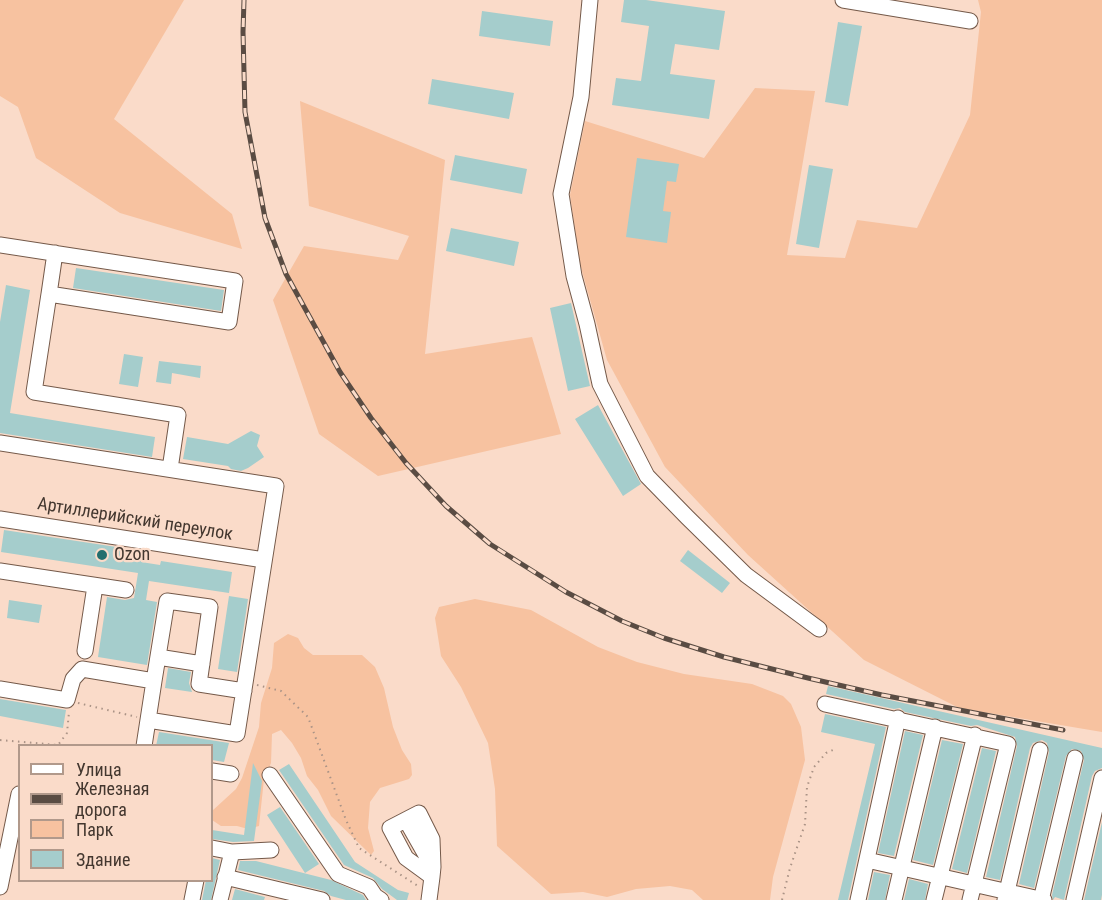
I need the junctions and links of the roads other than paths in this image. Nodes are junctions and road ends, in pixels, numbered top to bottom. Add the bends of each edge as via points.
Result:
1 (590, 0) edge
2 (843, 0) edge
3 (970, 21) dead end
4 (0, 245) edge
5 (55, 253) junction
6 (49, 294) junction
7 (0, 443) edge
8 (170, 470) junction
9 (0, 519) edge
10 (264, 560) junction
11 (0, 571) edge
12 (95, 586) junction
13 (126, 590) dead end
14 (819, 629) dead end
15 (85, 651) dead end
16 (158, 657) junction
17 (202, 664) junction
18 (154, 681) junction
19 (245, 686) junction
20 (0, 689) edge
21 (825, 704) dead end
22 (898, 718) junction
23 (148, 720) junction
24 (935, 727) junction
25 (975, 735) junction
26 (144, 744) edge
27 (1040, 750) dead end
28 (1075, 758) dead end
29 (213, 771) edge
30 (231, 774) dead end
31 (270, 776) dead end
32 (1102, 778) edge
33 (18, 799) edge
34 (213, 848) edge
35 (271, 850) dead end
36 (232, 852) junction
37 (867, 860) junction
38 (900, 868) junction
39 (433, 872) junction
40 (939, 876) junction
41 (225, 877) junction
42 (196, 882) edge
43 (973, 884) junction
44 (0, 887) edge
45 (260, 893) edge
46 (1006, 896) edge
47 (292, 897) edge
48 (377, 899) edge
49 (429, 899) edge
50 (192, 900) edge
51 (220, 900) edge
52 (322, 900) edge
53 (858, 900) edge
54 (894, 900) edge
55 (934, 900) edge
56 (970, 900) edge
57 (1042, 900) edge
58 (1074, 900) edge

1 - 14 street via 581,97 561,194 574,276 600,384 647,476 747,575
2 - 3 street
4 - 5 street
5 - 6 street
5 - 6 street via 235,281 229,322
6 - 8 street via 34,392 178,415
7 - 8 street
8 - 10 street via 276,486
9 - 10 street, Артиллерийский переулок
10 - 19 street
11 - 12 street
12 - 13 street
12 - 15 street
16 - 17 street
16 - 17 street via 166,601 210,607
16 - 18 street
17 - 19 street via 199,684
18 - 20 street via 82,669 67,700
18 - 23 street
19 - 23 street via 237,734
21 - 22 street
22 - 24 street
22 - 37 street
23 - 26 street
24 - 25 street
24 - 38 street
25 - 40 street
25 - 43 street via 1008,744
27 - 46 street
28 - 57 street
29 - 30 street
31 - 48 street via 338,874 369,887
32 - 58 street
33 - 44 street
34 - 36 street
35 - 36 street
36 - 41 street
37 - 38 street
37 - 53 street
38 - 40 street
38 - 54 street
39 - 39 street via 406,858 390,828 419,813 432,839
39 - 49 street
40 - 43 street
40 - 55 street
41 - 45 street
41 - 51 street
42 - 50 street
43 - 46 street
43 - 56 street
45 - 47 street
46 - 57 street
47 - 52 street

